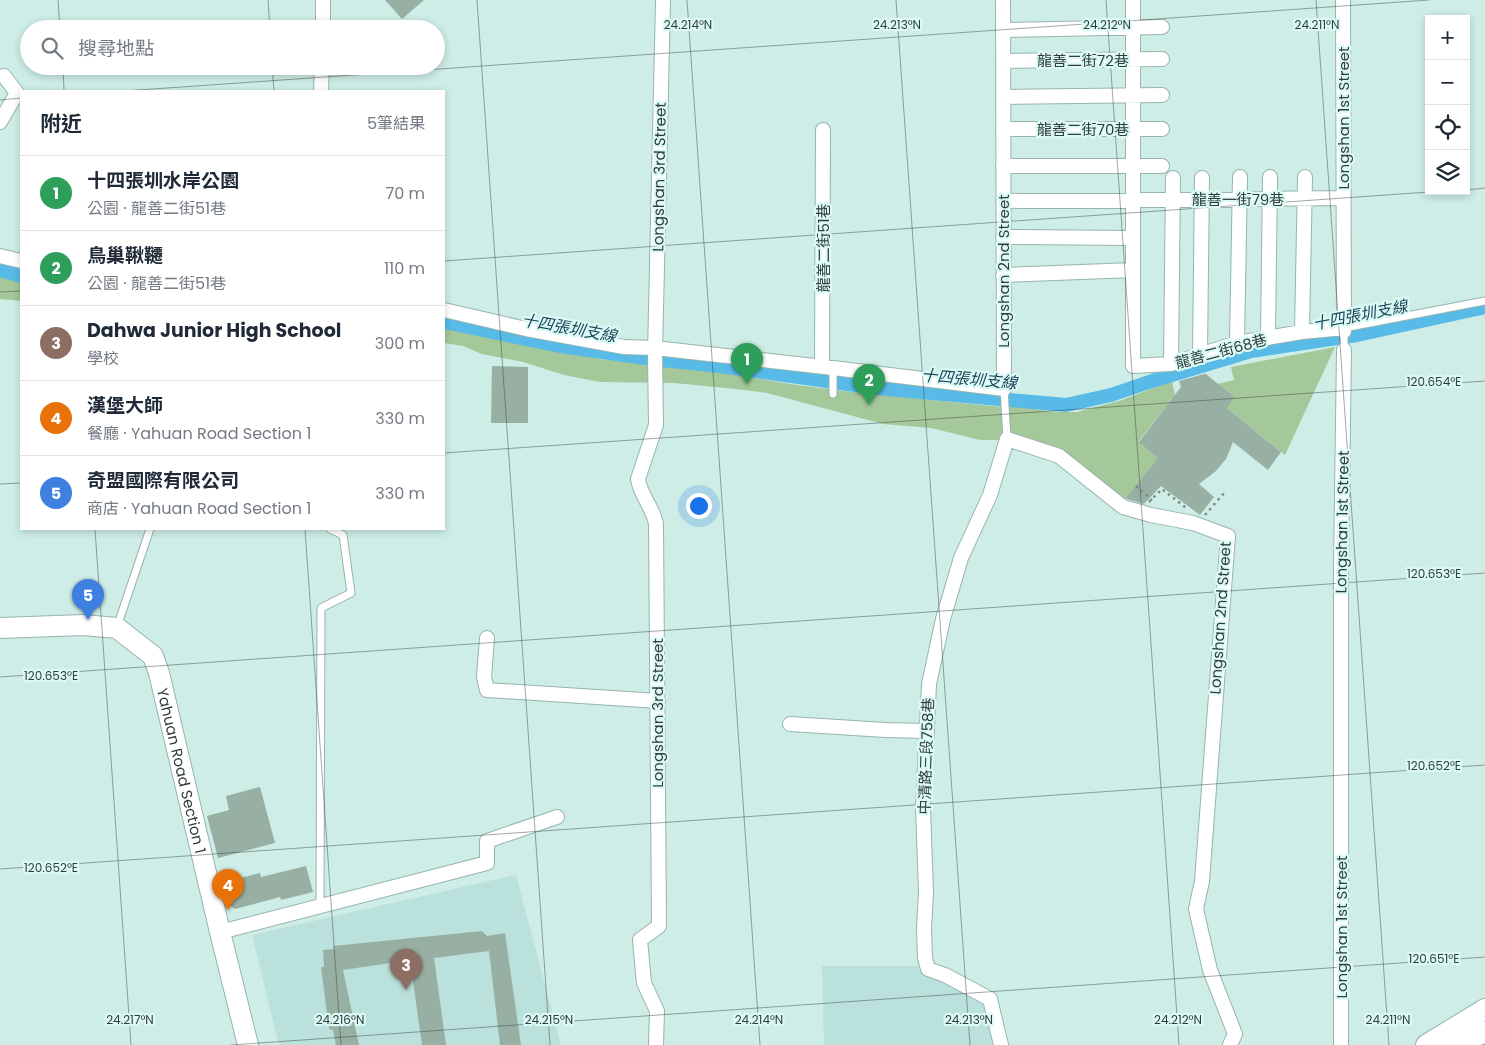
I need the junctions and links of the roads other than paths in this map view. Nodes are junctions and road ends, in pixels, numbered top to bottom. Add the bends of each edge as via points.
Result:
1 (323, 0) edge
2 (663, 0) edge
3 (1003, 0) edge
4 (1133, 0) edge
5 (1343, 0) edge
6 (322, 20) edge
7 (1133, 27) junction
8 (1162, 27) dead end
9 (1003, 30) junction
10 (1162, 59) dead end
11 (1003, 60) junction
12 (1133, 60) junction
13 (322, 75) edge
14 (4, 76) dead end
15 (321, 90) edge
16 (1133, 95) junction
17 (1162, 95) dead end
18 (1003, 96) junction
19 (0, 122) edge
20 (1003, 129) junction
21 (1133, 129) junction
22 (1162, 129) dead end
23 (823, 130) dead end
24 (1003, 166) junction
25 (1133, 166) junction
26 (1162, 166) dead end
27 (1240, 177) dead end
28 (1270, 177) dead end
29 (1305, 177) dead end
30 (1173, 178) dead end
31 (1202, 178) dead end
32 (1342, 198) junction
33 (1133, 199) junction
34 (1172, 199) junction
35 (1202, 199) junction
36 (1240, 199) junction
37 (1270, 199) junction
38 (1305, 199) junction
39 (1003, 201) junction
40 (1003, 237) junction
41 (1133, 238) junction
42 (0, 256) edge
43 (20, 261) edge
44 (1133, 270) junction
45 (1003, 275) junction
46 (1485, 301) edge
47 (445, 310) edge
48 (1344, 329) junction
49 (1302, 332) junction
50 (1268, 338) junction
51 (1237, 343) junction
52 (1344, 350) joint
53 (655, 351) junction
54 (1200, 355) junction
55 (1170, 364) junction
56 (828, 367) junction
57 (1004, 389) junction
58 (833, 394) dead end
59 (1007, 439) junction
60 (150, 530) edge
61 (332, 530) edge
62 (0, 628) edge
63 (117, 628) junction
64 (487, 638) dead end
65 (658, 701) junction
66 (790, 724) dead end
67 (927, 731) junction
68 (557, 817) dead end
69 (320, 906) junction
70 (220, 932) junction
71 (1485, 1009) edge
72 (1485, 1032) edge
73 (248, 1045) edge
74 (656, 1045) edge
75 (1001, 1045) edge
76 (1230, 1045) edge
77 (1341, 1045) edge
78 (1426, 1045) edge
79 (1450, 1045) edge

1 - 6 street
2 - 53 street, Longshan 3rd Street
3 - 9 street, Longshan 2nd Street
4 - 7 street, 龍善二街68巷
5 - 32 street, Longshan 1st Street
7 - 8 street
7 - 9 street
7 - 12 street, 龍善二街68巷
9 - 11 street, Longshan 2nd Street
10 - 12 street, 龍善二街72巷
11 - 12 street, 龍善二街72巷
11 - 18 street, Longshan 2nd Street
12 - 16 street, 龍善二街68巷
13 - 15 street
14 - 19 street via 17,93
16 - 17 street
16 - 18 street
16 - 21 street, 龍善二街68巷
18 - 20 street, Longshan 2nd Street
20 - 21 street, 龍善二街70巷
20 - 24 street, Longshan 2nd Street
21 - 22 street, 龍善二街70巷
21 - 25 street, 龍善二街68巷
23 - 56 street, 龍善二街51巷
24 - 25 street
24 - 39 street, Longshan 2nd Street
25 - 26 street
25 - 33 street, 龍善二街68巷
27 - 36 street
28 - 37 street
29 - 38 street
30 - 34 street
31 - 35 street
32 - 38 street, 龍善一街79巷
32 - 48 street, Longshan 1st Street
33 - 34 street, 龍善一街79巷
33 - 39 street
33 - 41 street, 龍善二街68巷
34 - 35 street, 龍善一街79巷
34 - 55 street
35 - 36 street, 龍善一街79巷
35 - 54 street
36 - 37 street, 龍善一街79巷
36 - 51 street
37 - 38 street, 龍善一街79巷
37 - 50 street
38 - 49 street
39 - 40 street, Longshan 2nd Street
40 - 41 street
40 - 45 street, Longshan 2nd Street
41 - 44 street, 龍善二街68巷
42 - 43 street
44 - 45 street
44 - 55 street, 龍善二街68巷 via 1133,366
45 - 57 street, Longshan 2nd Street
46 - 48 lane
47 - 53 street via 526,329
48 - 49 street, 龍善二街68巷
48 - 52 lane, Longshan 1st Street
49 - 50 street, 龍善二街68巷
50 - 51 street, 龍善二街68巷
51 - 54 street, 龍善二街68巷
52 - 77 street, Longshan 1st Street
53 - 56 street
53 - 65 street, Longshan 3rd Street via 656,424 638,479 656,524
54 - 55 street, 龍善二街68巷
56 - 57 street
56 - 58 lane
57 - 59 lane, Longshan 2nd Street
59 - 67 street, 中清路三段758巷 via 990,495 961,558 943,619 929,684
59 - 76 street, Longshan 2nd Street via 1059,456 1123,507 1193,523 1228,536 1202,881 1196,909 1210,970 1234,1034
60 - 63 lane
61 - 69 lane via 343,535 350,592 321,608
62 - 63 street via 83,625
63 - 70 street, Yahuan Road Section 1 via 153,656 159,673
64 - 65 street via 484,677 487,690
65 - 74 street, Longshan 3rd Street via 658,926 640,940 644,983 657,1011
66 - 67 street
67 - 75 street, 中清路三段758巷 via 923,808 925,958 928,969 990,999
68 - 69 street via 487,841 487,862
69 - 70 street
70 - 73 street, Yahuan Road Section 1
71 - 78 street
72 - 79 main road

